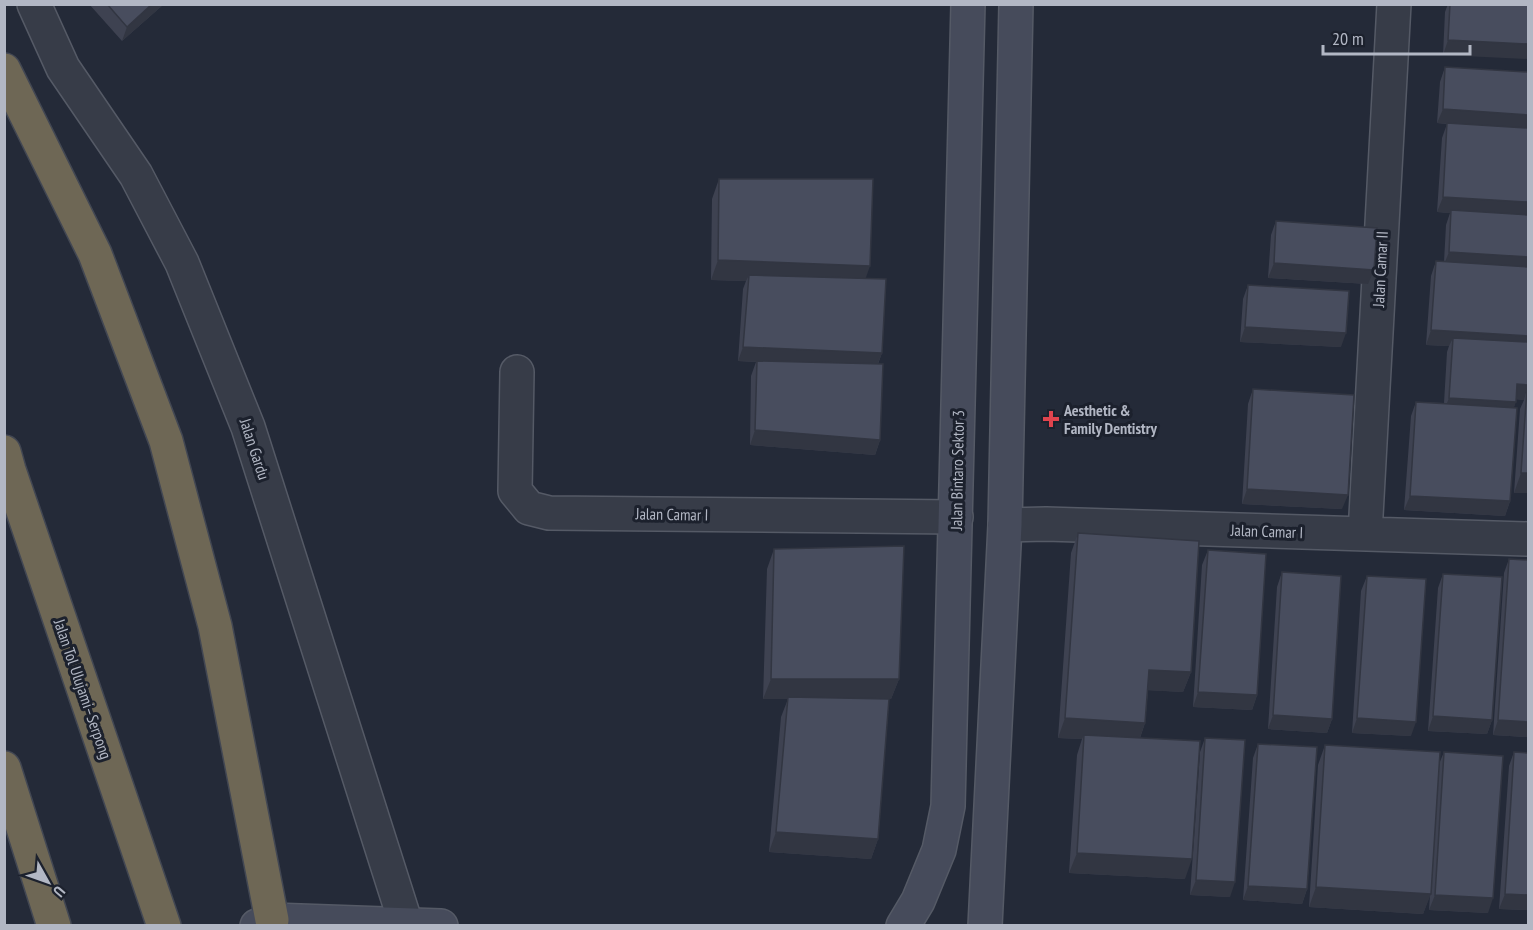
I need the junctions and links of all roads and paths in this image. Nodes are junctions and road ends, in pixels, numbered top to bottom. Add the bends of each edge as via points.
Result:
1 (34, 4) edge
2 (968, 4) edge
3 (1016, 4) edge
4 (1394, 4) edge
5 (4, 70) edge
6 (517, 372) dead end
7 (4, 452) edge
8 (956, 517) junction
9 (1005, 525) junction
10 (1365, 534) junction
11 (1528, 539) edge
12 (4, 768) edge
13 (266, 924) edge
14 (406, 924) junction
15 (54, 926) edge
16 (164, 926) edge
17 (441, 926) edge
18 (903, 926) edge
19 (985, 926) edge

1 - 14 street, Jalan Gardu via 63,68 136,175 186,273 248,427
2 - 8 main road, Jalan Bintaro Sektor 3
3 - 9 main road
4 - 10 street, Jalan Camar II
5 - 13 highway via 96,254 166,441 215,626
6 - 8 street, Jalan Camar I via 515,490 530,508 549,513
7 - 16 highway, Jalan Tol Ulujami–Serpong
8 - 18 main road, Jalan Bintaro Sektor 3 via 948,806 939,850
9 - 10 street, Jalan Camar I
9 - 19 main road
10 - 11 street, Jalan Camar I
12 - 15 highway
13 - 14 main road
14 - 17 main road

